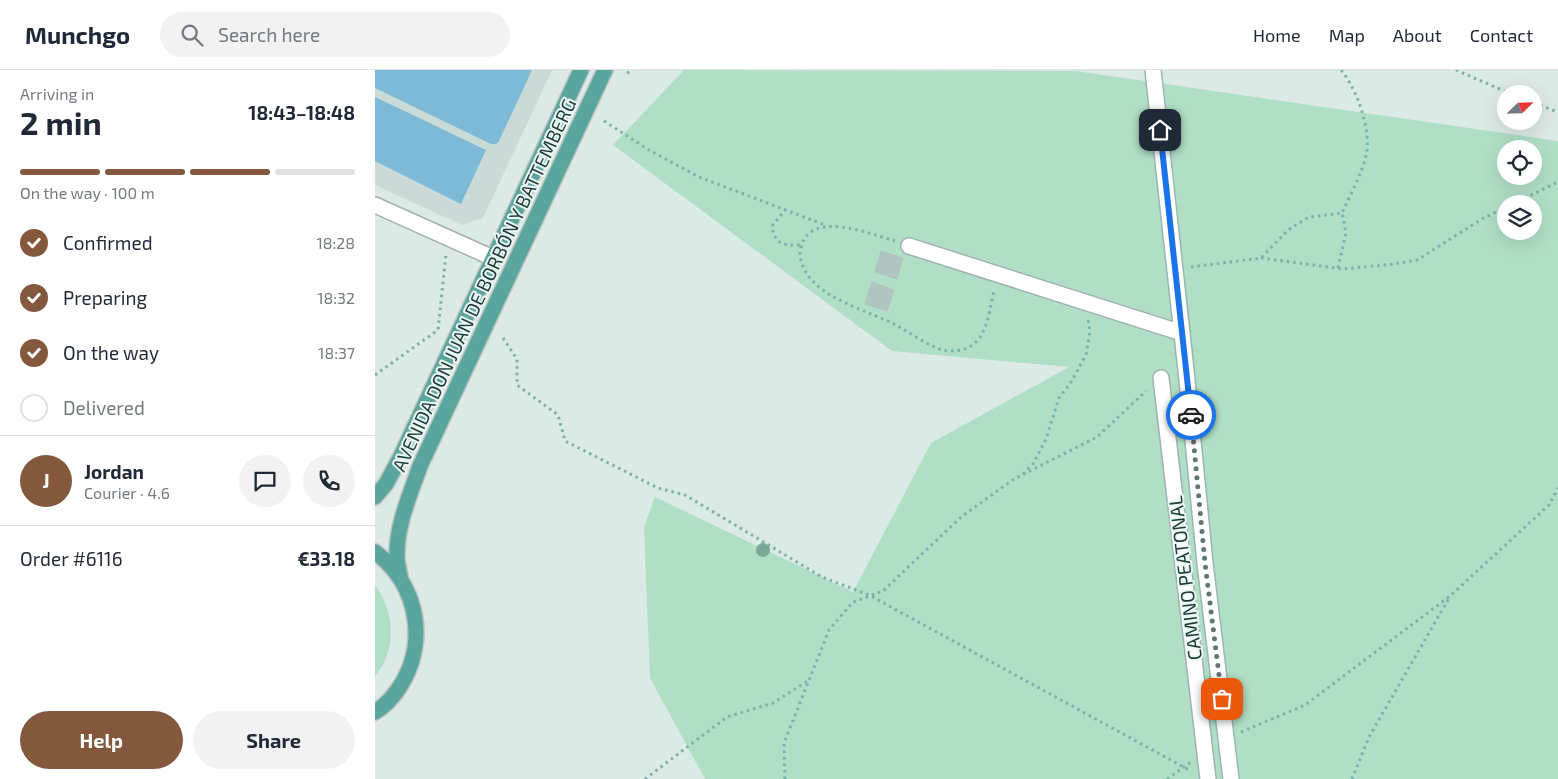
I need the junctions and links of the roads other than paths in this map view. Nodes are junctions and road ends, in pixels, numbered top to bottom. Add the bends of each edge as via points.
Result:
1 (581, 70) edge
2 (605, 70) edge
3 (1153, 70) edge
4 (375, 205) edge
5 (909, 246) road end
6 (493, 258) junction
7 (1182, 333) junction
8 (1161, 378) road end
9 (375, 497) edge
10 (375, 552) edge
11 (400, 576) junction
12 (375, 712) edge
13 (1204, 777) edge
14 (1231, 779) edge

1 - 6 main road, AVENIDA DON JUAN DE BORBÓN Y BATTEMBERG
2 - 11 main road, AVENIDA DON JUAN DE BORBÓN Y BATTEMBERG via 420,466 398,538
3 - 7 street
4 - 6 street
5 - 7 street
6 - 9 main road, AVENIDA DON JUAN DE BORBÓN Y BATTEMBERG via 401,456
7 - 14 street
8 - 13 street, CAMINO PEATONAL via 1205,752
10 - 11 main road
11 - 12 main road via 410,595 417,637 406,678 394,695

